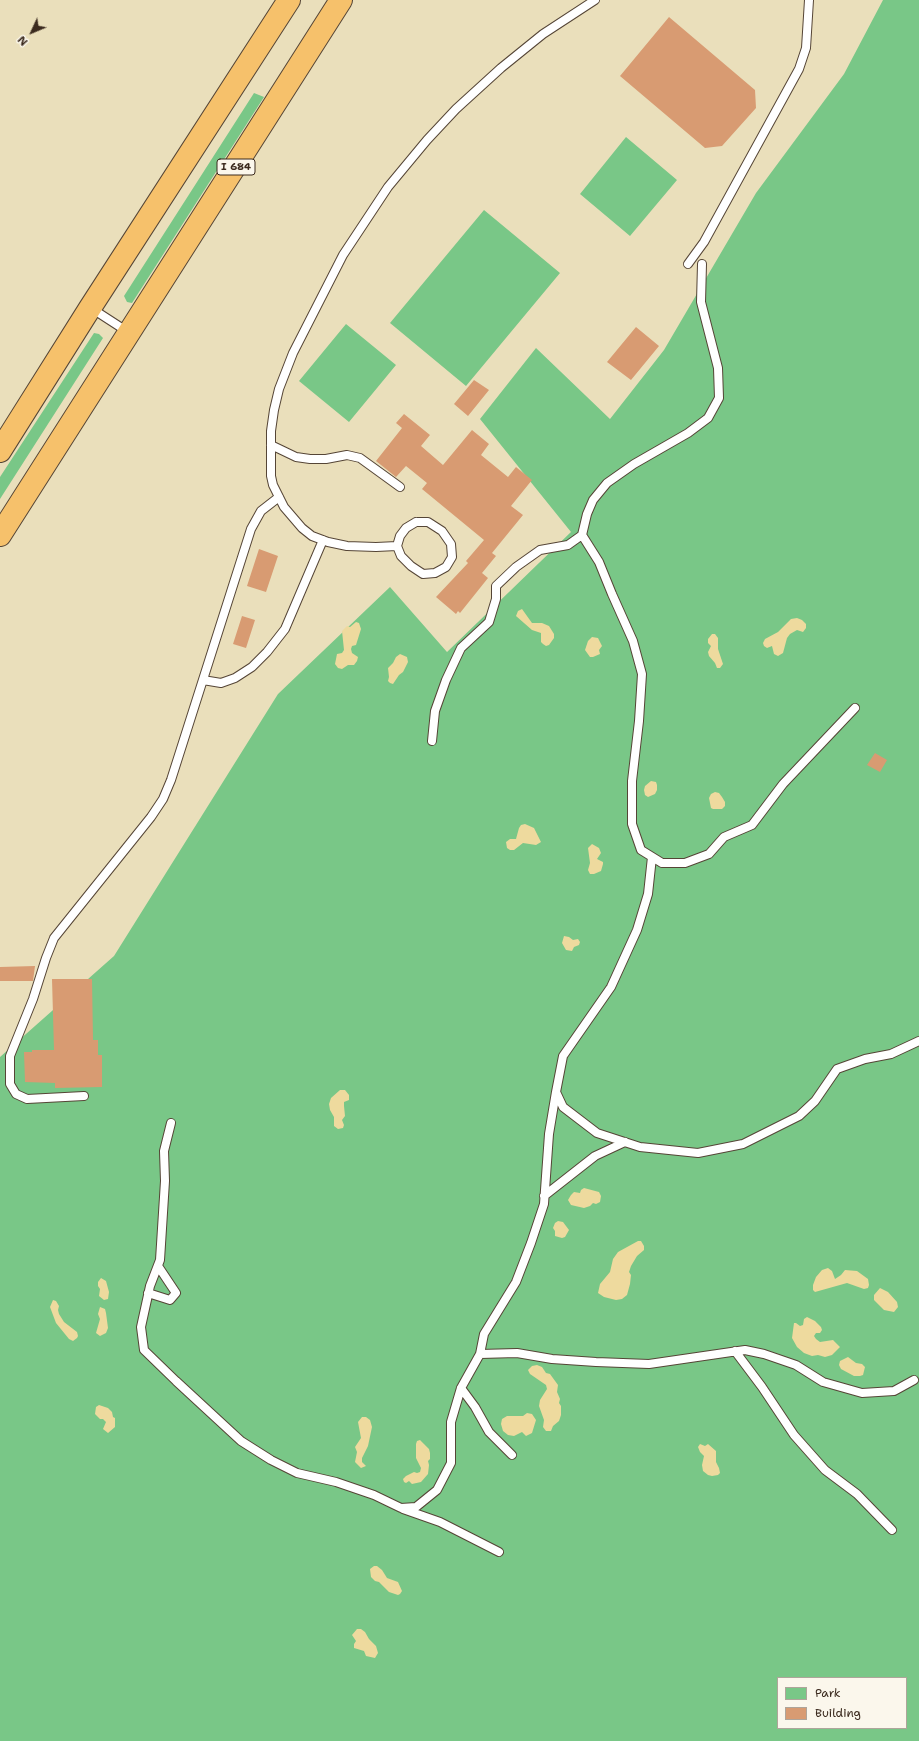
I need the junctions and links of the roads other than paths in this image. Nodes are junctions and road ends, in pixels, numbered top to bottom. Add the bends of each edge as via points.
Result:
1 (289, 0) edge
2 (341, 0) edge
3 (596, 0) edge
4 (808, 0) edge
5 (688, 264) dead end
6 (702, 264) dead end
7 (90, 308) junction
8 (130, 333) junction
9 (271, 445) junction
10 (0, 451) edge
11 (400, 487) dead end
12 (279, 497) junction
13 (0, 535) edge
14 (582, 535) junction
15 (323, 540) junction
16 (397, 546) junction
17 (203, 680) junction
18 (855, 708) dead end
19 (432, 741) dead end
20 (652, 856) junction
21 (919, 1040) edge
22 (556, 1092) junction
23 (84, 1096) dead end
24 (171, 1123) dead end
25 (625, 1142) junction
26 (544, 1196) junction
27 (158, 1266) junction
28 (148, 1293) junction
29 (735, 1351) junction
30 (480, 1354) junction
31 (914, 1380) dead end
32 (461, 1388) junction
33 (512, 1455) dead end
34 (401, 1508) junction
35 (892, 1530) dead end
36 (499, 1552) dead end

1 - 7 highway
2 - 8 highway, I 684
3 - 9 lane via 543,34 500,68 456,109 388,187 343,254 293,353 279,389
4 - 5 lane via 806,48 799,69 704,242
6 - 14 lane via 702,302 718,368 719,398 708,418 607,484 593,500
7 - 8 lane
7 - 10 highway
8 - 13 highway, I 684
9 - 11 lane via 296,457 310,459 347,455 360,458
9 - 12 lane via 271,476
12 - 15 lane via 302,528
12 - 17 lane via 261,511 251,528
14 - 19 lane via 568,545 540,550 516,567 496,586 496,599 489,622 461,648 446,680 435,711
14 - 20 lane via 599,562 634,640 642,674 632,781 632,824 641,850
15 - 16 lane via 347,546
15 - 17 lane via 285,629 267,652 252,667 235,678 221,682
16 - 16 lane via 401,556 422,574 435,573 446,567 452,557 451,544 442,531 428,522 416,522 406,528
17 - 23 lane via 163,799 54,938 10,1056 10,1084 16,1094 27,1098
18 - 20 lane via 784,784 752,825 724,837 709,854 685,863 662,863
20 - 22 lane via 648,894 637,930 611,987 563,1056
21 - 25 lane via 890,1054 837,1069 815,1101 799,1116 743,1144 698,1153 640,1147
22 - 25 lane via 563,1108 597,1133
22 - 26 lane via 549,1134
24 - 27 lane via 164,1151 165,1181
25 - 26 lane via 595,1156
26 - 30 lane via 542,1211 516,1282 484,1334
27 - 28 lane
27 - 28 lane via 176,1293 170,1300
28 - 34 lane via 141,1327 144,1350 241,1441 297,1473 336,1482 374,1495
29 - 30 lane via 649,1364 552,1359 517,1353
29 - 31 lane via 745,1350 764,1354 796,1365 823,1382 862,1393 894,1391
29 - 35 lane via 794,1435 825,1470 857,1494
30 - 32 lane
32 - 33 lane via 489,1432
32 - 34 lane via 451,1422 451,1462 441,1483 437,1490 416,1507
34 - 36 lane via 440,1522

